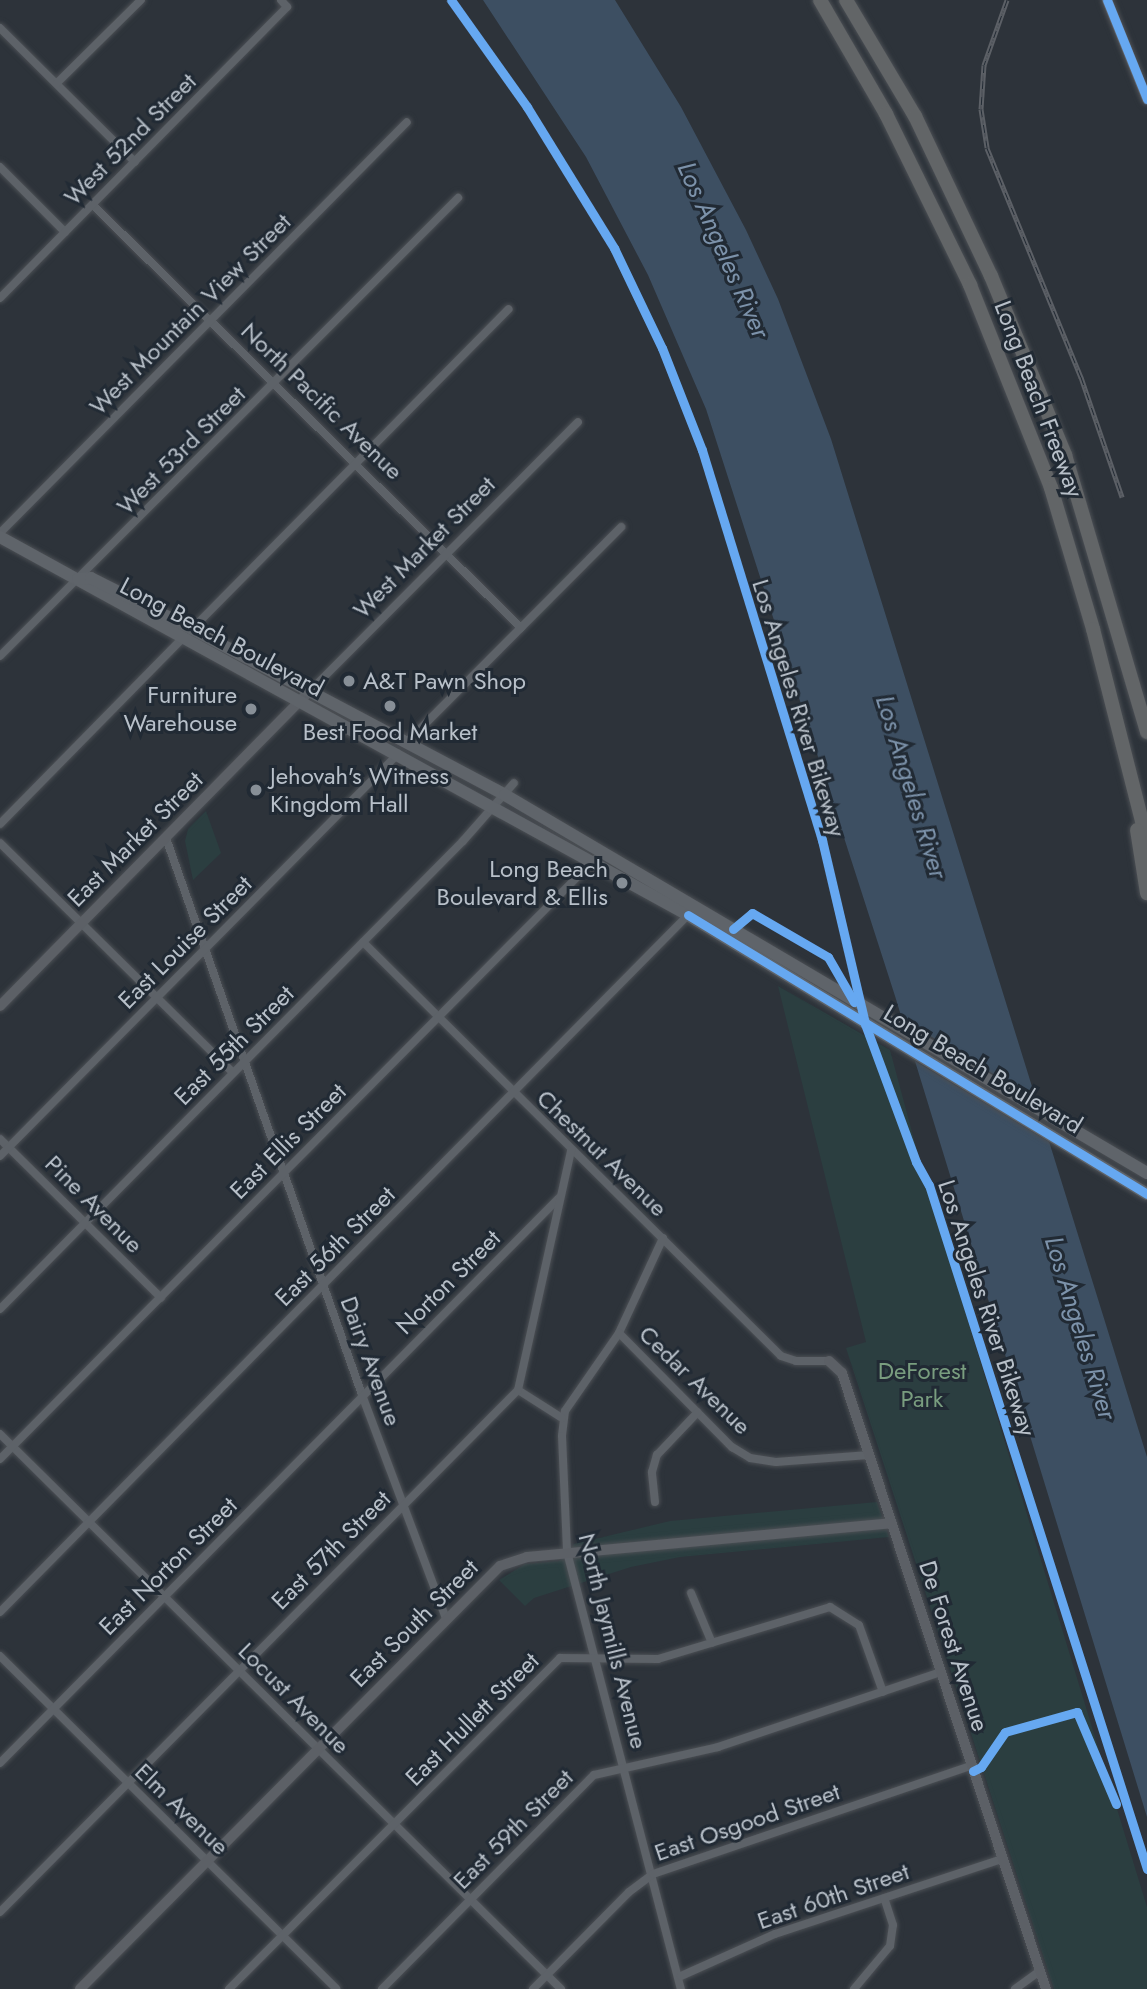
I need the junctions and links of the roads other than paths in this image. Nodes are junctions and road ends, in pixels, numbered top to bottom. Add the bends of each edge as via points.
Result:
1 (141, 0) edge
2 (820, 0) edge
3 (846, 0) edge
4 (1107, 0) edge
5 (284, 4) edge
6 (0, 28) edge
7 (57, 83) junction
8 (1146, 91) edge
9 (407, 122) dead end
10 (135, 162) junction
11 (0, 167) edge
12 (458, 198) dead end
13 (93, 205) junction
14 (65, 232) junction
15 (0, 298) edge
16 (509, 309) dead end
17 (211, 321) junction
18 (277, 383) junction
19 (578, 422) dead end
20 (357, 462) junction
21 (621, 527) dead end
22 (0, 535) edge
23 (449, 552) junction
24 (78, 579) junction
25 (521, 628) junction
26 (192, 629) junction
27 (181, 640) junction
28 (0, 656) edge
29 (309, 692) junction
30 (299, 701) junction
31 (1147, 732) edge
32 (406, 743) junction
33 (398, 754) junction
34 (1128, 770) junction
35 (514, 783) dead end
36 (505, 795) junction
37 (496, 807) junction
38 (0, 824) edge
39 (166, 838) junction
40 (1147, 841) edge
41 (0, 844) edge
42 (604, 851) junction
43 (593, 862) junction
44 (1147, 892) edge
45 (692, 910) junction
46 (81, 924) junction
47 (363, 942) junction
48 (205, 948) junction
49 (157, 998) junction
50 (0, 1006) edge
51 (438, 1017) junction
52 (244, 1062) junction
53 (233, 1073) junction
54 (513, 1093) junction
55 (0, 1139) edge
56 (1077, 1141) junction
57 (9, 1147) junction
58 (570, 1150) junction
59 (0, 1157) edge
60 (285, 1172) junction
61 (1147, 1173) edge
62 (1147, 1194) edge
63 (560, 1196) junction
64 (85, 1223) junction
65 (663, 1238) junction
66 (324, 1285) junction
67 (161, 1297) junction
68 (0, 1309) edge
69 (619, 1333) junction
70 (829, 1361) joint
71 (518, 1390) junction
72 (362, 1395) junction
73 (698, 1412) junction
74 (562, 1418) junction
75 (0, 1434) edge
76 (13, 1447) junction
77 (869, 1455) junction
78 (0, 1460) edge
79 (655, 1502) dead end
80 (403, 1504) junction
81 (89, 1522) junction
82 (891, 1523) junction
83 (566, 1552) junction
84 (691, 1594) dead end
85 (164, 1597) junction
86 (0, 1612) edge
87 (446, 1619) junction
88 (712, 1643) junction
89 (0, 1656) edge
90 (596, 1658) junction
91 (239, 1671) junction
92 (941, 1672) junction
93 (883, 1692) junction
94 (53, 1709) junction
95 (318, 1748) junction
96 (0, 1763) edge
97 (971, 1766) junction
98 (625, 1767) junction
99 (128, 1783) junction
100 (394, 1824) junction
101 (1002, 1859) junction
102 (208, 1860) junction
103 (653, 1874) junction
104 (884, 1898) junction
105 (470, 1899) junction
106 (0, 1912) edge
107 (282, 1936) junction
108 (1040, 1971) junction
109 (547, 1975) junction
110 (681, 1976) junction
111 (80, 1989) edge
112 (229, 1989) edge
113 (336, 1989) edge
114 (382, 1989) edge
115 (533, 1989) edge
116 (561, 1989) edge
117 (681, 1989) edge
118 (854, 1989) edge
119 (1015, 1989) edge
120 (1046, 1989) edge

1 - 7 street
2 - 34 highway, Long Beach Freeway via 886,114 990,336 1051,488
3 - 31 highway, Long Beach Freeway via 915,116 990,276 1065,455
4 - 8 street
5 - 10 street, West 52nd Street
6 - 7 street
7 - 10 street
9 - 17 street, West Mountain View Street
10 - 13 street, West 52nd Street
11 - 14 street
12 - 18 street, West 53rd Street
13 - 14 street, West 52nd Street
13 - 17 street, North Pacific Avenue
14 - 15 street, West 52nd Street
16 - 20 street
17 - 18 street, North Pacific Avenue
17 - 22 street, West Mountain View Street
18 - 20 street, North Pacific Avenue
18 - 24 street, West 53rd Street
19 - 23 street, West Market Street
20 - 23 street, North Pacific Avenue
20 - 26 street
21 - 25 street
22 - 24 main road, Long Beach Boulevard
23 - 25 street, North Pacific Avenue
23 - 29 street, West Market Street
24 - 26 main road, Long Beach Boulevard via 91,578
24 - 27 main road, Long Beach Boulevard
24 - 28 street, West 53rd Street
25 - 32 street
26 - 29 main road, Long Beach Boulevard
27 - 30 main road, Long Beach Boulevard
27 - 38 street
29 - 30 street, West Market Street
29 - 32 main road, Long Beach Boulevard
30 - 33 main road, Long Beach Boulevard
30 - 39 street, East Market Street
32 - 36 main road, Long Beach Boulevard
33 - 37 main road, Long Beach Boulevard
33 - 48 street, East Louise Street
34 - 40 highway, Long Beach Freeway
34 - 44 highway
35 - 36 street, East 55th Street
36 - 37 street, East 55th Street
36 - 42 main road, Long Beach Boulevard
37 - 43 main road, Long Beach Boulevard
37 - 47 street, East 55th Street
39 - 46 street, East Market Street
39 - 48 street, Dairy Avenue
41 - 46 street
42 - 43 street, East Ellis Street
42 - 45 main road, Long Beach Boulevard
43 - 45 main road, Long Beach Boulevard
43 - 51 street, East Ellis Street
45 - 54 street, East 56th Street
45 - 56 main road, Long Beach Boulevard
46 - 49 street
46 - 50 street, East Market Street
47 - 51 street, Chestnut Avenue
47 - 52 street, East 55th Street
48 - 49 street, East Louise Street
48 - 52 street, Dairy Avenue
49 - 53 street
49 - 57 street, East Louise Street
51 - 54 street, Chestnut Avenue
51 - 60 street, East Ellis Street
52 - 53 street, East 55th Street
52 - 60 street, Dairy Avenue
53 - 64 street, East 55th Street
54 - 58 street, Chestnut Avenue
54 - 66 street, East 56th Street
55 - 57 street, Pine Avenue
56 - 61 main road, Long Beach Boulevard
56 - 62 main road, Long Beach Boulevard
57 - 59 street, East Louise Street
57 - 64 street, Pine Avenue
58 - 63 street
58 - 65 street, Chestnut Avenue
60 - 66 street, Dairy Avenue
60 - 67 street, East Ellis Street
63 - 71 street
63 - 72 street, Norton Street
64 - 67 street, Pine Avenue
64 - 68 street, East 55th Street
65 - 69 street
65 - 70 street, Chestnut Avenue via 781,1356
66 - 72 street, Dairy Avenue
66 - 81 street, East 56th Street
67 - 76 street, East Ellis Street
69 - 73 street, Cedar Avenue
69 - 74 street
70 - 77 street, De Forest Avenue via 839,1367
71 - 74 street
71 - 80 street, East 57th Street
72 - 80 street, Dairy Avenue
72 - 85 street, East Norton Street
73 - 77 street, Cedar Avenue via 733,1447 758,1460
73 - 79 street via 657,1455 652,1472
74 - 83 street, North Jaymills Avenue
75 - 76 street, Locust Avenue
76 - 78 street, East Ellis Street
76 - 81 street, Locust Avenue
77 - 82 street, De Forest Avenue
80 - 87 street, Dairy Avenue
80 - 91 street, East 57th Street
81 - 85 street, Locust Avenue
81 - 86 street, East 56th Street
82 - 83 street, East South Street
82 - 92 street, De Forest Avenue
83 - 87 street, East South Street via 500,1566
83 - 90 street, North Jaymills Avenue
84 - 88 street
85 - 91 street, Locust Avenue
85 - 94 street, East Norton Street
87 - 95 street, East South Street
88 - 90 street, East Hullett Street via 657,1659
88 - 93 street, East Hullett Street via 830,1607 859,1625
89 - 94 street, Elm Avenue
90 - 98 street, North Jaymills Avenue
90 - 100 street, East Hullett Street via 559,1658
91 - 95 street, Locust Avenue
91 - 99 street, East 57th Street
92 - 93 street, East 59th Street
92 - 97 street, De Forest Avenue
93 - 98 street, East 59th Street via 718,1747
94 - 96 street, East Norton Street
94 - 99 street, Elm Avenue
95 - 100 street, Locust Avenue
95 - 102 street, East South Street
97 - 101 street, De Forest Avenue
97 - 103 street, East Osgood Street
98 - 103 street, North Jaymills Avenue
98 - 105 street, East 59th Street via 594,1775
99 - 102 street, Elm Avenue
99 - 106 street, East 57th Street
100 - 105 street, Locust Avenue
100 - 107 street, East Hullett Street
101 - 104 street, East 60th Street
101 - 108 street, De Forest Avenue
102 - 107 street, Elm Avenue
102 - 111 street, East South Street
103 - 109 street, East Osgood Street via 629,1892
103 - 110 street, North Jaymills Avenue
104 - 110 street, East 60th Street via 775,1934
104 - 118 street via 893,1925 890,1946
105 - 109 street, Locust Avenue
105 - 114 street, East 59th Street
107 - 112 street, East Hullett Street
107 - 113 street, Elm Avenue
108 - 119 street
108 - 120 street, De Forest Avenue
109 - 115 street, East Osgood Street
109 - 116 street, Locust Avenue
110 - 117 street, North Jaymills Avenue

